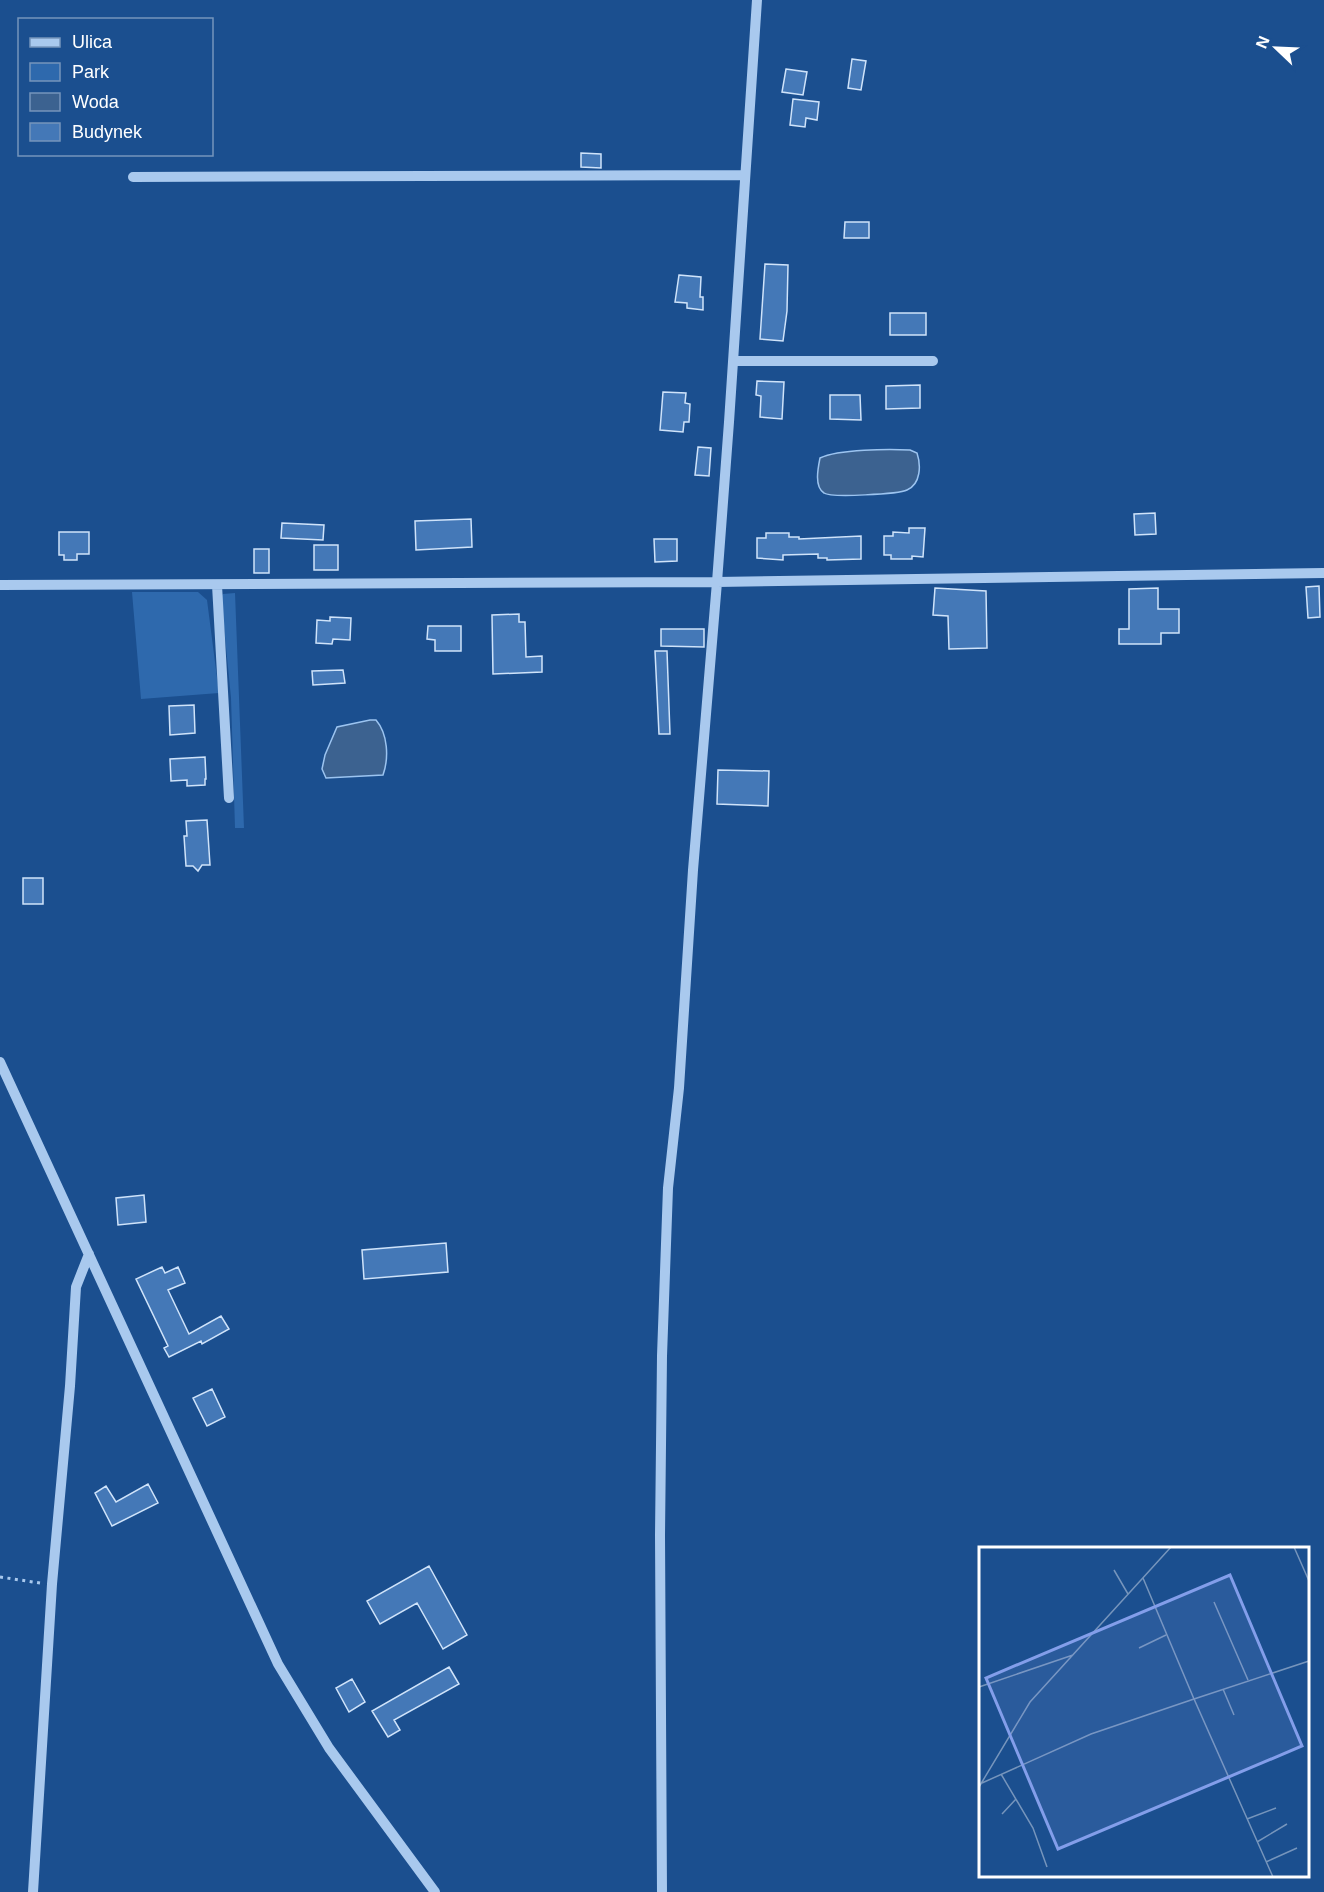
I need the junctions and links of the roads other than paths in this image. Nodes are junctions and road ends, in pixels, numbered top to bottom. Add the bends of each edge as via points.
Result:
1 (758, 0) edge
2 (745, 175) junction
3 (133, 177) dead end
4 (933, 361) dead end
5 (733, 362) junction
6 (1324, 573) edge
7 (717, 582) junction
8 (0, 585) edge
9 (217, 585) junction
10 (229, 798) dead end
11 (0, 1062) edge
12 (89, 1254) junction
13 (33, 1892) edge
14 (435, 1892) edge
15 (662, 1892) edge

1 - 2 street
2 - 3 street
2 - 5 street
4 - 5 street
5 - 7 street
6 - 7 street
7 - 9 street
7 - 15 street via 680,1088 668,1188 660,1536
8 - 9 street
9 - 10 street
11 - 12 street
12 - 13 street via 76,1287
12 - 14 street via 278,1664 329,1748

